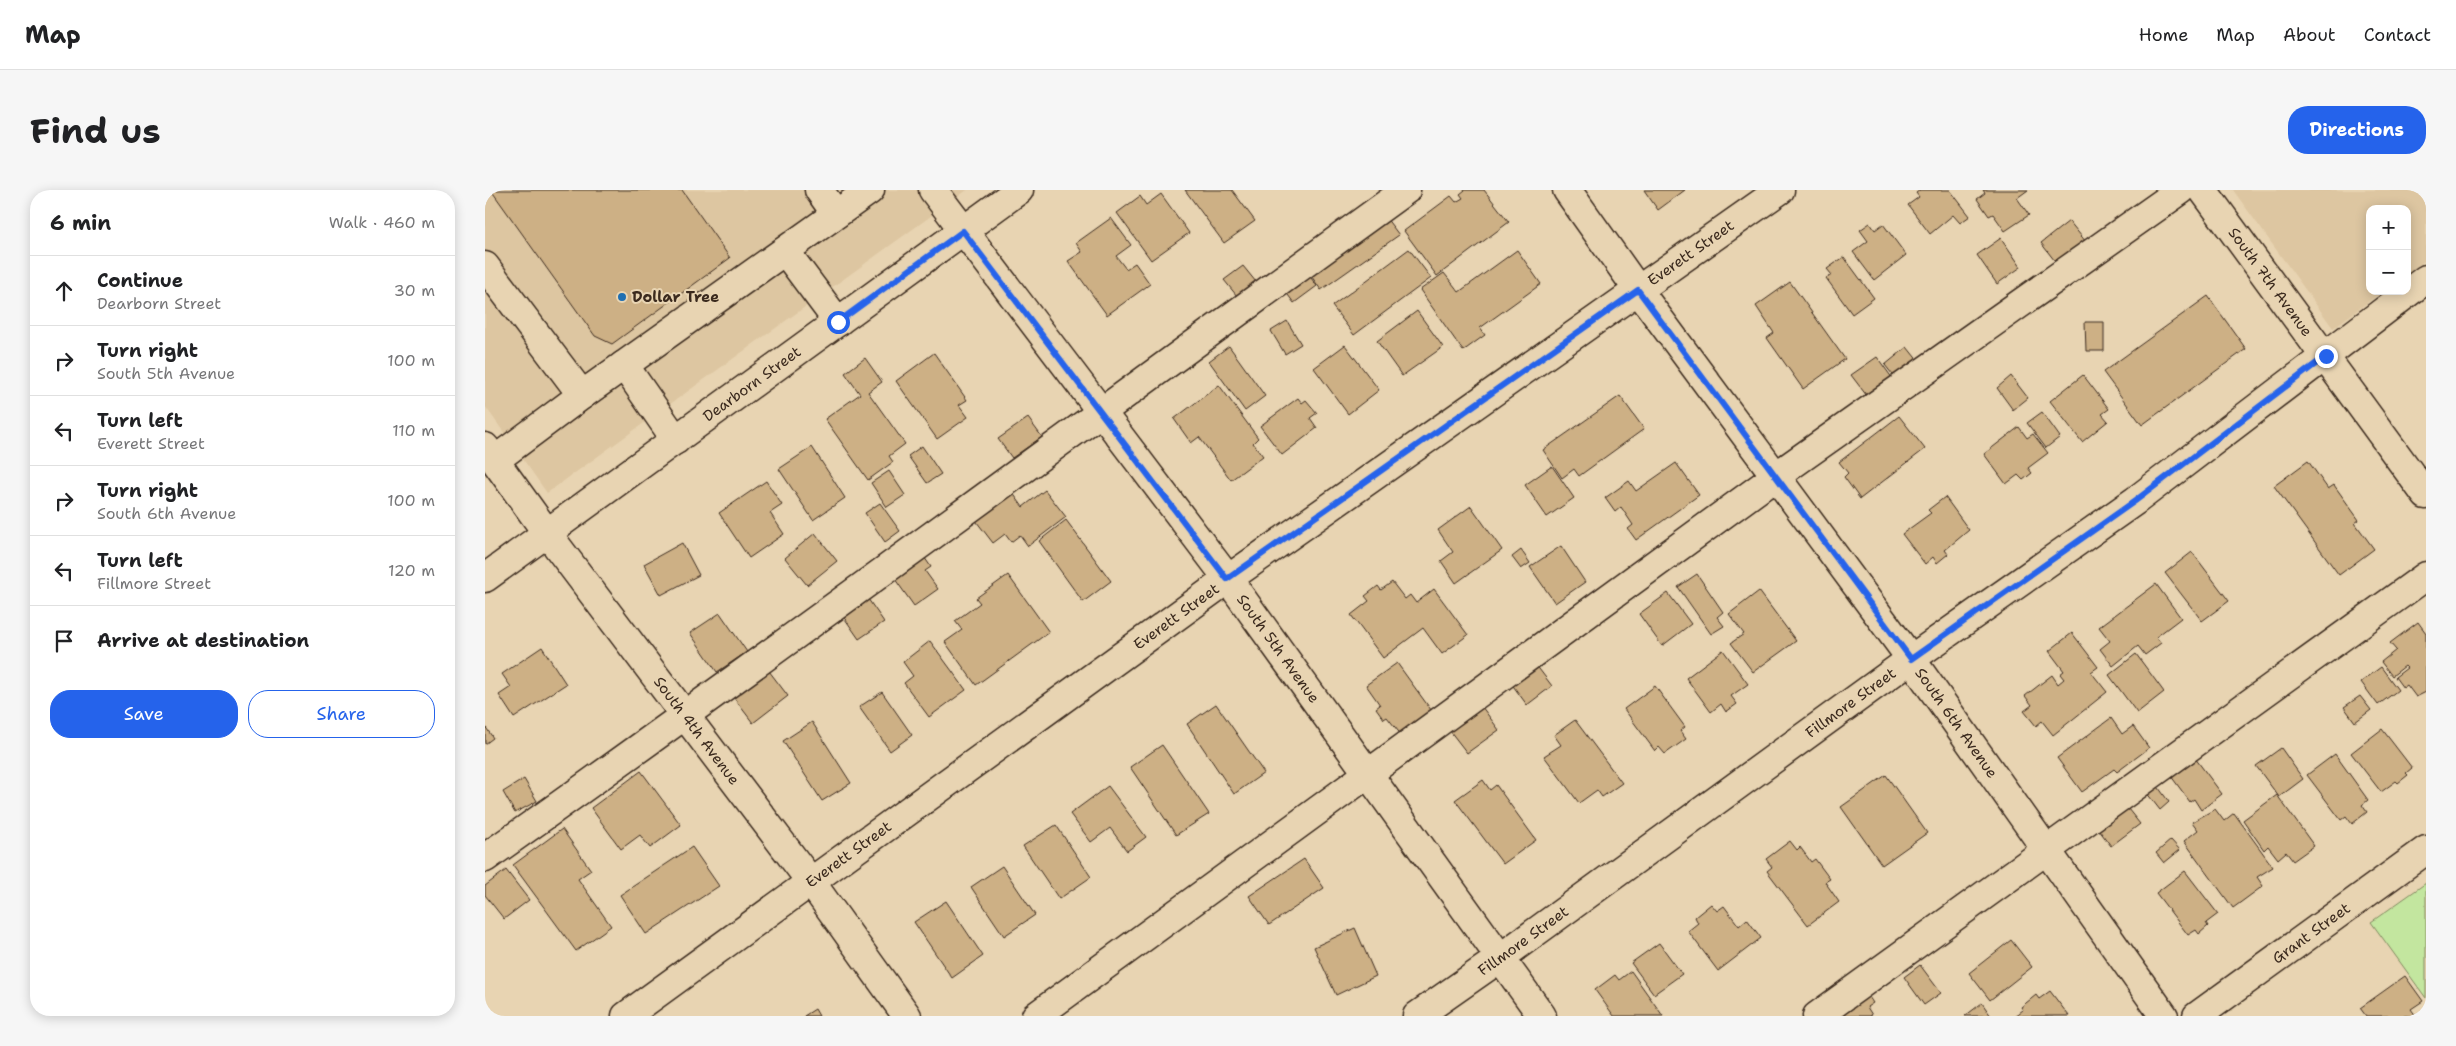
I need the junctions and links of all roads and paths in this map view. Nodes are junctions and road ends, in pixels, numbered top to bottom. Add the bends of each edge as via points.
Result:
1 (819, 190) edge
2 (870, 190) edge
3 (933, 190) edge
4 (1019, 190) edge
5 (1406, 190) edge
6 (1567, 190) edge
7 (1780, 190) edge
8 (2181, 190) edge
9 (2203, 190) edge
10 (836, 214) junction
11 (963, 231) junction
12 (785, 251) junction
13 (485, 266) edge
14 (2426, 279) edge
15 (1638, 290) junction
16 (838, 322) junction
17 (2326, 356) junction
18 (624, 365) junction
19 (582, 395) junction
20 (1100, 411) junction
21 (676, 440) junction
22 (490, 453) edge
23 (1776, 476) junction
24 (2426, 495) edge
25 (547, 533) junction
26 (2426, 576) edge
27 (485, 578) edge
28 (1227, 579) junction
29 (1911, 659) junction
30 (686, 716) junction
31 (1369, 775) junction
32 (2048, 850) junction
33 (2426, 850) edge
34 (485, 858) edge
35 (811, 882) junction
36 (1500, 958) junction
37 (626, 1016) edge
38 (907, 1016) edge
39 (1036, 1016) edge
40 (1417, 1016) edge
41 (1542, 1016) edge
42 (1817, 1016) edge
43 (2164, 1016) edge
44 (2197, 1016) edge

1 - 10 street
2 - 10 street
3 - 11 street, South 5th Avenue
4 - 11 street, Dearborn Street
5 - 20 street
6 - 15 street, South 6th Avenue
7 - 15 street, Everett Street
8 - 23 street
9 - 17 street, South 7th Avenue
10 - 12 street
11 - 16 street, Dearborn Street
11 - 20 street, South 5th Avenue
12 - 16 street
12 - 18 street
13 - 19 street
14 - 17 street, Fillmore Street
15 - 23 street, South 6th Avenue
15 - 28 street, Everett Street
16 - 21 street, Dearborn Street
17 - 24 street, South 7th Avenue
17 - 29 street, Fillmore Street via 2135,501
18 - 19 street
18 - 21 street
19 - 22 street
20 - 28 street, South 5th Avenue
20 - 30 street
21 - 25 street, Dearborn Street
22 - 25 street, South 4th Avenue
23 - 29 street, South 6th Avenue
23 - 31 street
25 - 27 street, Dearborn Street
25 - 30 street, South 4th Avenue
26 - 32 street
28 - 31 street, South 5th Avenue
28 - 35 street, Everett Street
29 - 32 street, South 6th Avenue
29 - 36 street, Fillmore Street
30 - 34 street
30 - 35 street, South 4th Avenue
31 - 36 street, South 5th Avenue
31 - 39 street
32 - 42 street
32 - 43 street, South 6th Avenue
33 - 44 street, Grant Street
35 - 37 street, Everett Street
35 - 38 street, South 4th Avenue
36 - 40 street, Fillmore Street
36 - 41 street, South 5th Avenue

